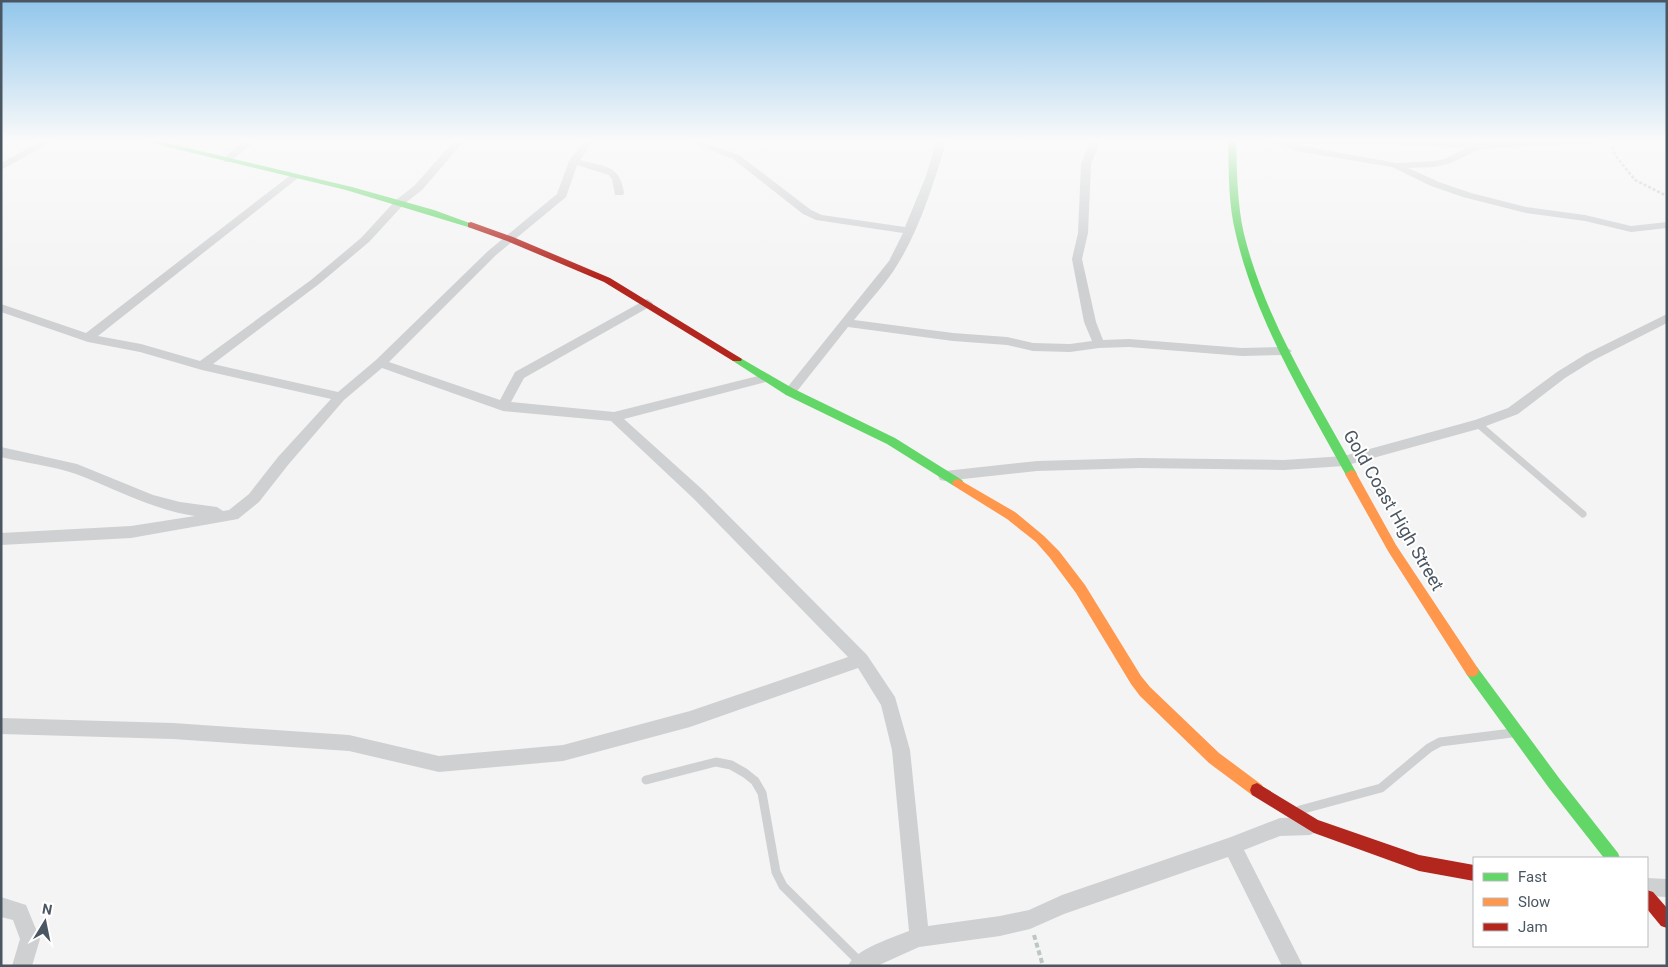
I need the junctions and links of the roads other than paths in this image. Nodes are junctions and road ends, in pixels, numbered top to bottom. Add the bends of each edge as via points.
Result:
1 (283, 185) edge
2 (332, 185) edge
3 (421, 185) edge
4 (565, 185) edge
5 (617, 185) edge
6 (772, 185) edge
7 (927, 185) edge
8 (1085, 185) edge
9 (1233, 185) edge
10 (1439, 185) edge
11 (619, 193) dead end
12 (400, 202) junction
13 (1667, 225) edge
14 (909, 231) junction
15 (510, 239) junction
16 (648, 303) junction
17 (1, 308) edge
18 (1667, 318) edge
19 (847, 322) junction
20 (88, 338) junction
21 (1100, 344) junction
22 (1286, 351) junction
23 (380, 363) junction
24 (202, 366) junction
25 (766, 378) junction
26 (790, 392) junction
27 (340, 397) junction
28 (503, 406) junction
29 (614, 417) junction
30 (1478, 424) junction
31 (1, 452) edge
32 (1344, 461) junction
33 (946, 476) junction
34 (1583, 514) dead end
35 (233, 515) junction
36 (1, 539) edge
37 (861, 660) junction
38 (1, 726) edge
39 (1516, 733) junction
40 (646, 780) dead end
41 (1293, 812) junction
42 (1314, 826) junction
43 (1232, 846) junction
44 (1612, 857) edge
45 (1473, 873) edge
46 (1648, 887) edge
47 (1667, 888) edge
48 (1648, 899) edge
49 (1, 907) edge
50 (1667, 920) edge
51 (919, 937) junction
52 (859, 965) edge
53 (22, 966) edge
54 (1293, 966) edge

1 - 20 street
2 - 12 street
3 - 12 street
4 - 15 street via 562,195
5 - 11 street
6 - 14 street via 820,218
7 - 14 street
8 - 21 street via 1083,233 1077,259 1090,322
9 - 22 street, Gold Coast High Street via 1247,261
10 - 13 street via 1503,205 1630,228
12 - 15 street
12 - 24 street via 365,240 315,282
14 - 19 street via 894,262
15 - 16 street via 607,280
15 - 23 street
16 - 25 street
16 - 28 street via 527,370 520,375
17 - 20 street
18 - 30 street via 1590,357 1520,407
19 - 21 street via 1033,346 1070,348
19 - 26 street
20 - 24 street via 141,348
21 - 22 street via 1157,344 1242,352
22 - 32 street, Gold Coast High Street
23 - 27 street
23 - 28 street
24 - 27 street
25 - 26 street
25 - 29 street
26 - 33 street via 891,441
27 - 35 street via 254,498
28 - 29 street
29 - 37 street via 699,495
30 - 32 street
30 - 34 lane
31 - 35 street via 77,469 149,499 180,508
32 - 33 street via 1284,465 1140,463 1037,466
32 - 39 street, Gold Coast High Street via 1391,546
33 - 41 street via 1039,538 1065,567 1151,698 1218,762
35 - 36 street via 131,532
37 - 38 street via 690,719 563,753 439,764 349,743 173,731
37 - 51 street via 888,702 901,750
39 - 41 lane via 1440,742 1382,788
39 - 44 street, Gold Coast High Street
40 - 52 lane via 716,762 731,765 750,777 762,793 776,872 783,886
41 - 42 street
42 - 43 street via 1280,827
42 - 45 street via 1419,863
43 - 51 street via 1030,919
43 - 54 street
46 - 47 street
48 - 50 street
49 - 53 street via 19,912 30,939
51 - 52 street via 880,952

